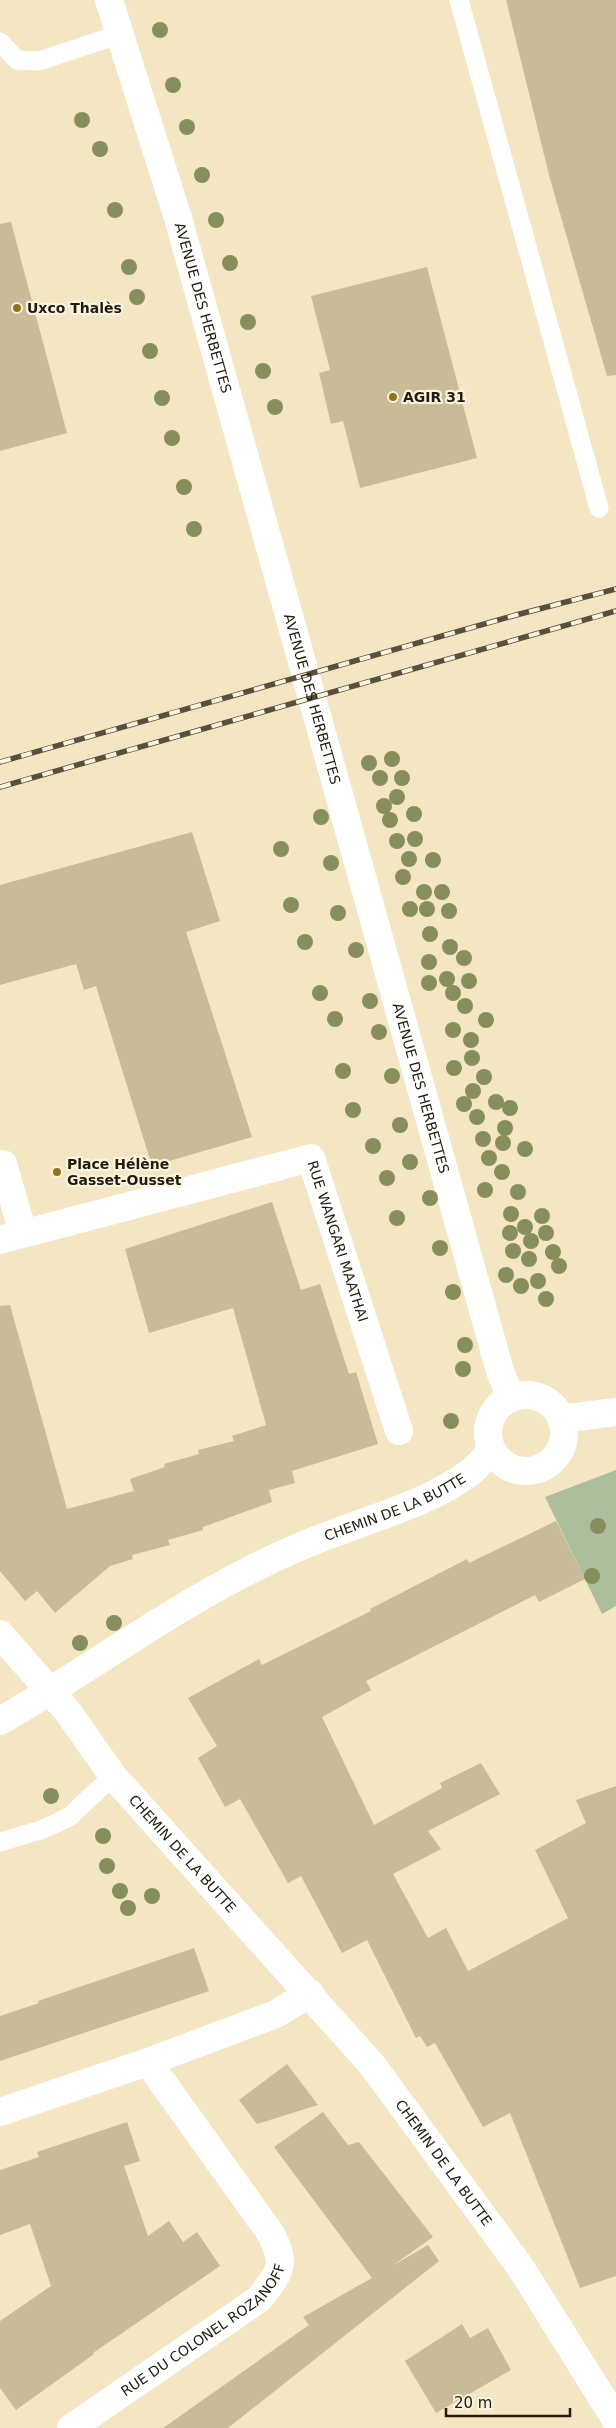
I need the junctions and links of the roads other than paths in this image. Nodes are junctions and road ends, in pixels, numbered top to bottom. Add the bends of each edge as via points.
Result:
1 (109, 0) edge
2 (459, 0) edge
3 (121, 34) junction
4 (0, 42) edge
5 (599, 508) dead end
6 (3, 1164) dead end
7 (11, 1236) edge
8 (511, 1398) junction
9 (616, 1412) edge
10 (561, 1419) junction
11 (399, 1431) dead end
12 (492, 1450) junction
13 (0, 1634) edge
14 (51, 1692) junction
15 (0, 1721) edge
16 (113, 1776) junction
17 (0, 1842) edge
18 (310, 1993) junction
19 (148, 2062) junction
20 (0, 2112) edge
21 (616, 2420) edge
22 (71, 2428) edge

1 - 3 street, AVENUE DES HERBETTES
2 - 5 lane
3 - 4 lane via 39,62 17,60
3 - 8 street, AVENUE DES HERBETTES via 181,227
6 - 7 street
7 - 11 street, RUE WANGARI MAATHAI via 311,1158
8 - 10 street via 524,1395 541,1398 554,1407
8 - 12 street via 500,1406 489,1424
9 - 10 street
10 - 12 street via 564,1434 561,1449 548,1465 528,1471 508,1467
12 - 14 street, CHEMIN DE LA BUTTE via 469,1474 426,1500 352,1526 251,1569 192,1602
13 - 14 street
14 - 15 street
14 - 16 street, CHEMIN DE LA BUTTE
16 - 17 lane via 69,1817 41,1830
16 - 18 street, CHEMIN DE LA BUTTE
18 - 19 street via 276,2014
18 - 21 street, CHEMIN DE LA BUTTE via 373,2066 521,2268
19 - 20 street
19 - 22 street, RUE DU COLONEL ROZANOFF via 271,2234 281,2255 276,2278 259,2299

